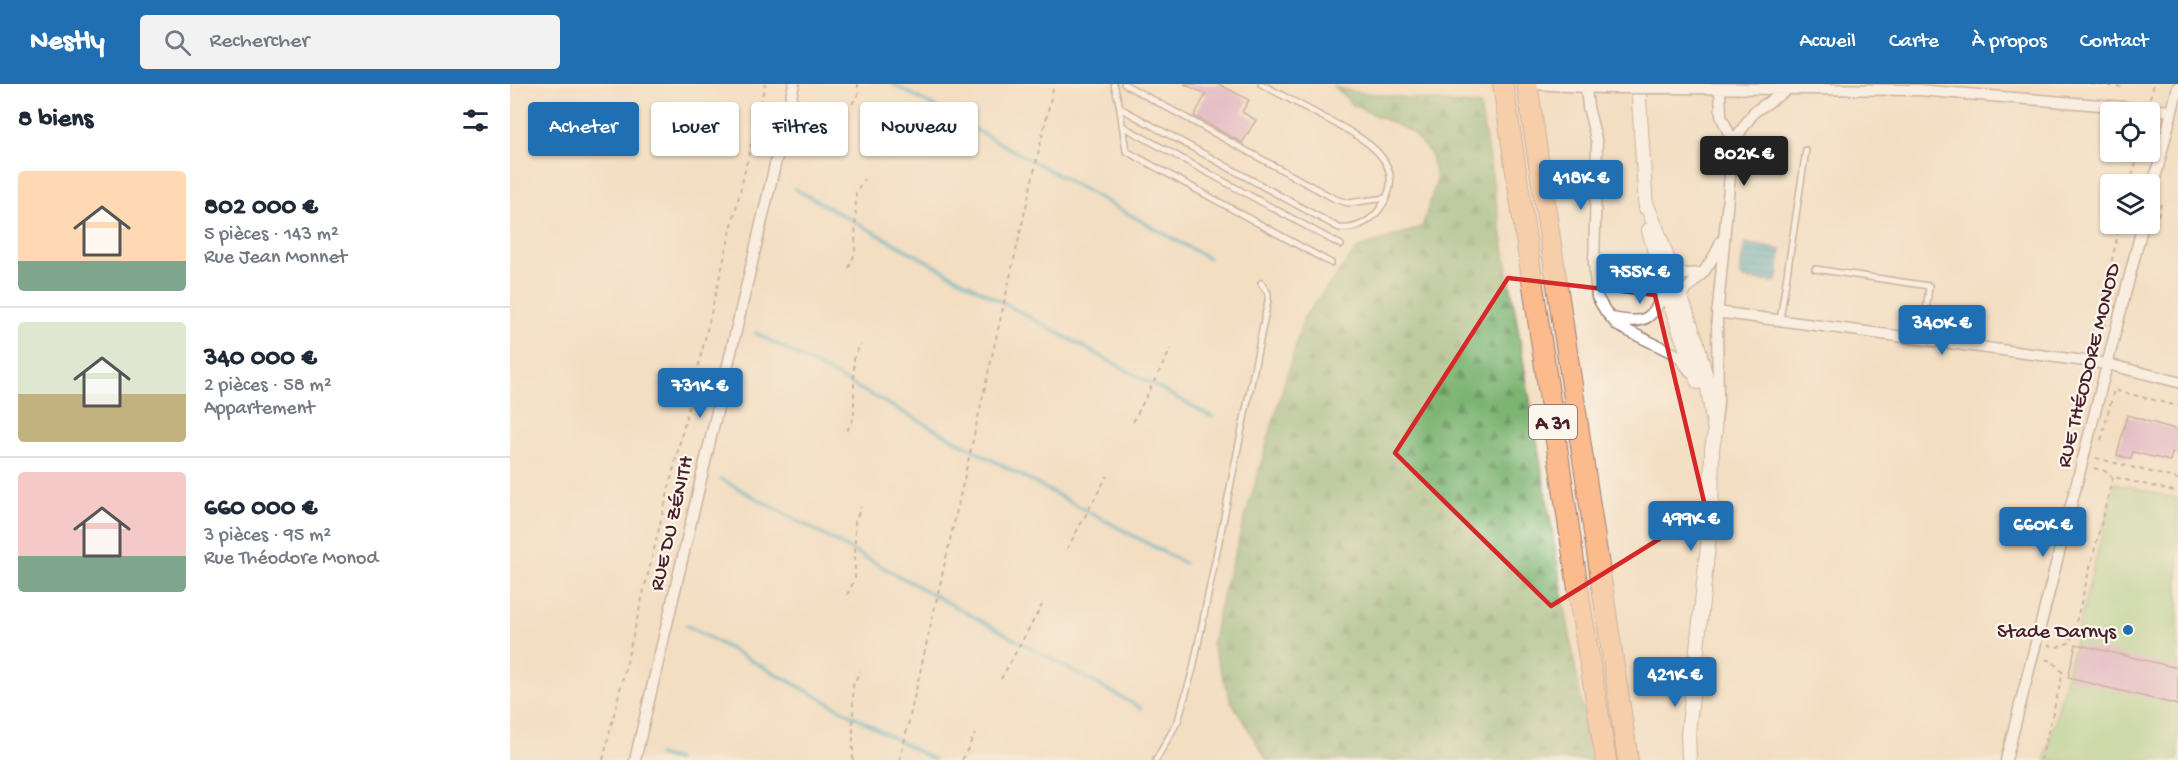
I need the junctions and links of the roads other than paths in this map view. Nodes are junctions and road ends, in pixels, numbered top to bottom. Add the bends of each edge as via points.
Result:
1 (794, 84) edge
2 (1114, 84) edge
3 (1124, 84) edge
4 (1261, 84) edge
5 (1503, 84) edge
6 (1527, 84) edge
7 (1534, 84) edge
8 (1638, 84) edge
9 (1549, 85) edge
10 (2178, 87) edge
11 (1586, 88) junction
12 (1720, 89) junction
13 (1788, 89) junction
14 (1120, 108) junction
15 (2172, 111) junction
16 (1122, 126) junction
17 (1733, 142) junction
18 (1806, 150) dead end
19 (2156, 174) edge
20 (1387, 198) junction
21 (1645, 201) junction
22 (1726, 230) junction
23 (2140, 234) edge
24 (1341, 245) dead end
25 (1330, 263) dead end
26 (1815, 269) dead end
27 (1671, 272) junction
28 (1703, 273) junction
29 (1261, 283) dead end
30 (1665, 289) junction
31 (1676, 299) junction
32 (1717, 312) junction
33 (1612, 318) junction
34 (1780, 320) junction
35 (1923, 339) junction
36 (2107, 364) junction
37 (2178, 382) edge
38 (1699, 384) junction
39 (1715, 432) junction
40 (1712, 448) junction
41 (635, 760) edge
42 (1156, 760) edge
43 (1606, 760) edge
44 (1628, 760) edge
45 (1689, 760) edge
46 (2006, 760) edge

1 - 41 street, RUE DU ZÉNITH
2 - 14 lane
3 - 20 lane via 1335,199 1348,202
4 - 20 lane via 1351,131 1375,148 1388,168
5 - 43 highway, A 31
6 - 44 highway, A 31
7 - 9 street
8 - 21 street
9 - 11 street
10 - 15 street
11 - 12 street, bridge
11 - 33 street via 1597,143 1594,279 1600,304
12 - 13 street
12 - 17 street via 1721,116
13 - 15 street via 1918,90
13 - 17 street via 1754,112
14 - 16 lane
14 - 20 lane via 1339,228 1355,228 1368,220
15 - 19 street
16 - 24 lane
16 - 25 lane via 1126,150
17 - 22 street
18 - 34 lane
21 - 27 street
21 - 30 street
22 - 28 street
22 - 32 street
23 - 36 street, RUE THÉODORE MONOD
26 - 35 lane via 1929,286
27 - 28 street
27 - 31 street
28 - 31 street
29 - 42 lane via 1268,301 1193,669 1179,721
30 - 31 street
30 - 33 street via 1658,309 1648,317 1626,321
31 - 38 street
31 - 39 street via 1697,343
32 - 34 street
32 - 39 street
33 - 38 street via 1626,331 1677,355
34 - 35 street
35 - 36 street
36 - 37 street
36 - 46 street, RUE THÉODORE MONOD
38 - 40 street
39 - 40 street
40 - 45 street via 1711,517 1688,734

